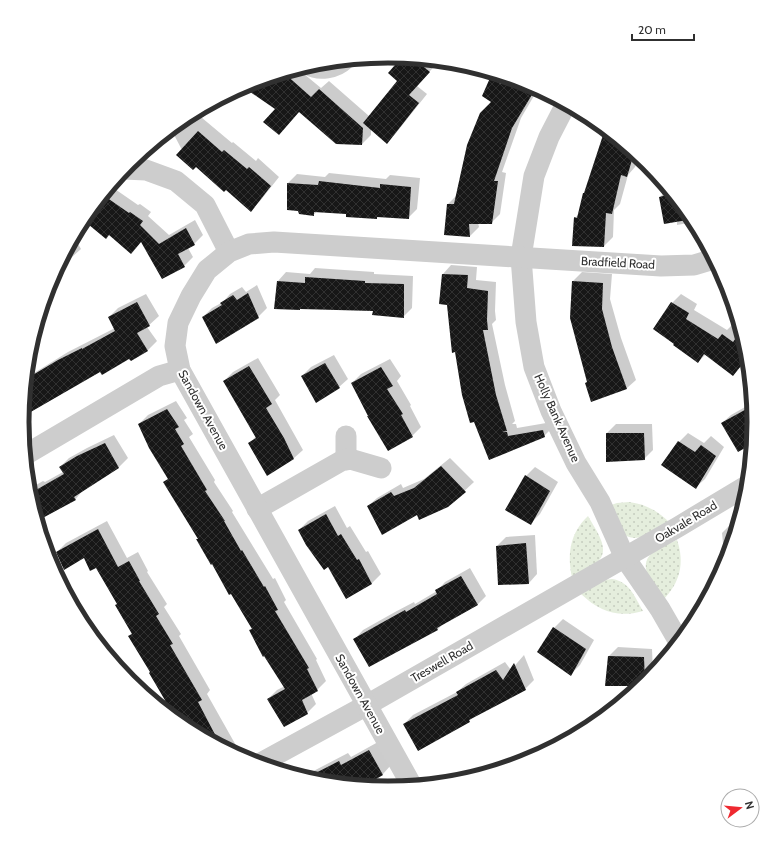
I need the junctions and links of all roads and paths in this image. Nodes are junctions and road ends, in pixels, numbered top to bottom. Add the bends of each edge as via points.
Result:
1 (563, 109) edge
2 (133, 169) edge
3 (229, 252) junction
4 (521, 257) junction
5 (709, 261) edge
6 (180, 370) junction
7 (346, 436) dead end
8 (31, 453) edge
9 (346, 460) junction
10 (381, 468) dead end
11 (740, 491) edge
12 (257, 509) junction
13 (625, 558) junction
14 (676, 637) edge
15 (367, 705) junction
16 (267, 760) edge
17 (409, 780) edge

1 - 4 street, Holly Bank Avenue via 548,137 534,176
2 - 3 street via 146,170 176,181 205,205
3 - 4 street, Sandown Avenue via 249,244 274,242
3 - 6 street, Sandown Avenue via 207,270 178,323 175,346
4 - 5 street, Bradfield Road via 661,266 694,265
4 - 13 street, Holly Bank Avenue via 526,322 534,367 551,411 576,463 600,502
6 - 8 street via 159,376
6 - 12 street, Sandown Avenue
7 - 9 street
9 - 10 street
9 - 12 street
11 - 13 street, Oakvale Road
12 - 15 street, Sandown Avenue
13 - 14 street, Holly Bank Avenue
13 - 15 street, Treswell Road
15 - 16 street, Treswell Road
15 - 17 street, Sandown Avenue

